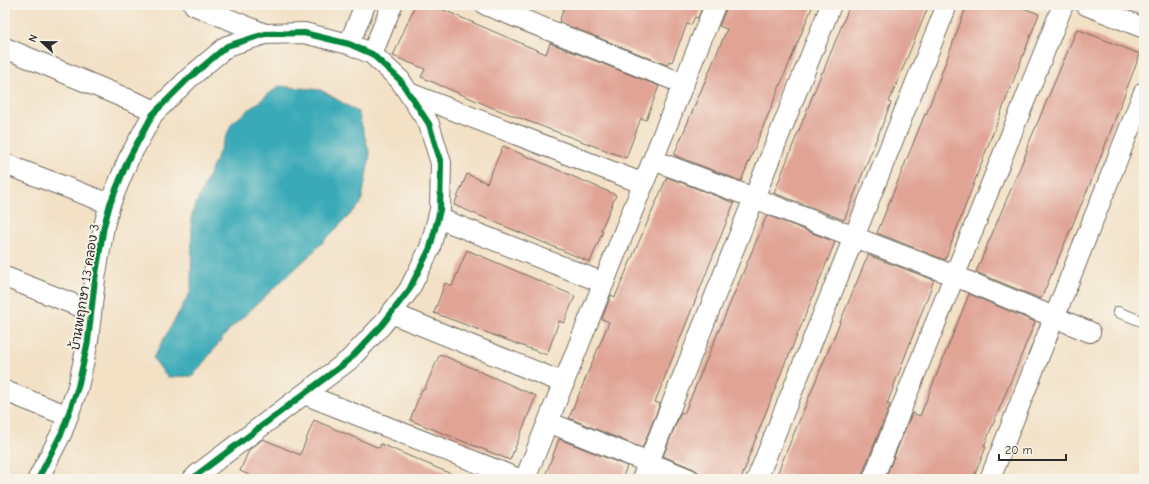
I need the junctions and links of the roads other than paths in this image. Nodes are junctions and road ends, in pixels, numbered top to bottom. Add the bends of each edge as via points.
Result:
1 (194, 5) edge
2 (365, 5) edge
3 (392, 5) edge
4 (486, 5) edge
5 (715, 5) edge
6 (831, 5) edge
7 (946, 5) edge
8 (1063, 5) edge
9 (1086, 5) edge
10 (1144, 28) edge
11 (265, 34) junction
12 (349, 44) junction
13 (5, 48) edge
14 (372, 54) junction
15 (684, 84) junction
16 (1144, 92) edge
17 (409, 94) junction
18 (156, 111) junction
19 (653, 160) junction
20 (5, 164) edge
21 (644, 184) junction
22 (754, 198) junction
23 (110, 204) junction
24 (438, 218) junction
25 (854, 236) junction
26 (955, 276) junction
27 (5, 277) edge
28 (604, 283) junction
29 (91, 311) junction
30 (1118, 312) dead end
31 (392, 313) junction
32 (1054, 317) junction
33 (1144, 322) edge
34 (1090, 332) dead end
35 (564, 383) junction
36 (5, 391) edge
37 (304, 394) junction
38 (68, 416) junction
39 (548, 422) junction
40 (645, 471) edge
41 (201, 477) edge
42 (38, 479) edge
43 (519, 479) edge
44 (526, 479) edge
45 (689, 479) edge
46 (757, 479) edge
47 (874, 479) edge
48 (990, 479) edge

1 - 11 street
2 - 12 street
3 - 14 street
4 - 15 street
5 - 15 street
6 - 22 street
7 - 25 street
8 - 26 street
9 - 10 street
11 - 12 street, บ้านพฤกษา 13 คลอง 3 via 304,33
11 - 18 street, บ้านพฤกษา 13 คลอง 3 via 227,46
12 - 14 street, บ้านพฤกษา 13 คลอง 3
13 - 18 street
14 - 17 street, บ้านพฤกษา 13 คลอง 3 via 400,80
15 - 19 street
16 - 32 street
17 - 21 street
17 - 24 street, บ้านพฤกษา 13 คลอง 3 via 429,124 441,163
18 - 23 street, บ้านพฤกษา 13 คลอง 3 via 128,160
19 - 21 street
19 - 22 street
20 - 23 street
21 - 28 street
22 - 25 street
22 - 40 street
23 - 29 street, บ้านพฤกษา 13 คลอง 3 via 104,226
24 - 28 street
24 - 31 street, บ้านพฤกษา 13 คลอง 3 via 430,248 409,290
25 - 26 street
25 - 46 street
26 - 32 street
26 - 47 street
27 - 29 street
28 - 35 street
29 - 38 street, บ้านพฤกษา 13 คลอง 3 via 88,341 78,387
30 - 33 lane
31 - 35 street
31 - 37 street, บ้านพฤกษา 13 คลอง 3 via 349,360
32 - 34 street
32 - 48 street
35 - 39 street
36 - 38 street
37 - 41 street, บ้านพฤกษา 13 คลอง 3
37 - 43 street
38 - 42 street, บ้านพฤกษา 13 คลอง 3
39 - 40 street
39 - 44 street
40 - 45 street

